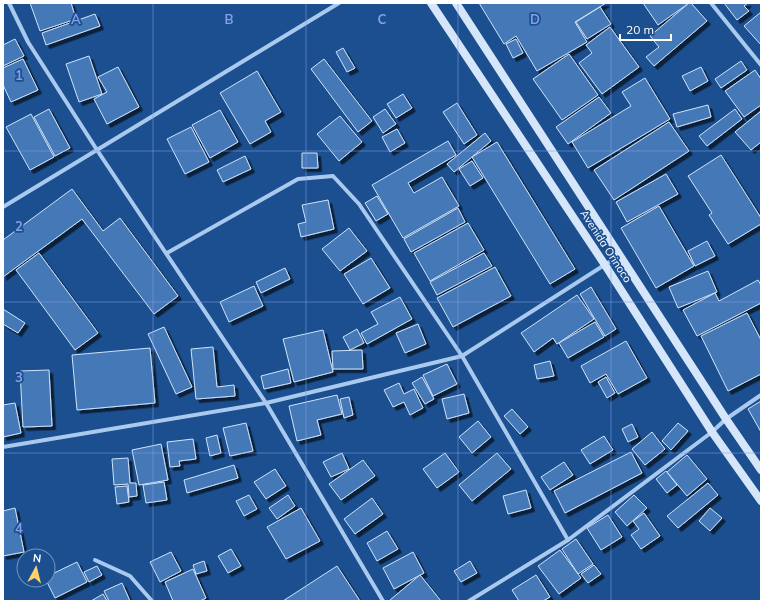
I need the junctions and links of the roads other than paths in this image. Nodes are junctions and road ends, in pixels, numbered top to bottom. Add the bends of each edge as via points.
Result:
1 (9, 3) edge
2 (339, 3) edge
3 (431, 3) edge
4 (456, 3) edge
5 (711, 3) edge
6 (761, 65) edge
7 (97, 150) junction
8 (3, 207) edge
9 (167, 253) junction
10 (620, 255) junction
11 (605, 265) junction
12 (462, 356) junction
13 (761, 395) edge
14 (266, 403) junction
15 (726, 419) junction
16 (712, 432) junction
17 (3, 447) edge
18 (761, 470) edge
19 (761, 501) edge
20 (568, 540) junction
21 (95, 560) dead end
22 (152, 601) edge
23 (383, 601) edge
24 (469, 601) edge

1 - 7 street via 28,42
2 - 7 street
3 - 11 main road, Avenida Orinoco
4 - 10 main road, Avenida Orinoco
5 - 6 street
7 - 8 street
7 - 9 street
9 - 12 street via 298,179 333,176 359,204
9 - 14 street
10 - 11 street
10 - 15 main road, Avenida Orinoco
11 - 12 street
11 - 16 main road, Avenida Orinoco
12 - 14 street
12 - 20 street
13 - 15 street
14 - 17 street
14 - 23 street
15 - 16 street
15 - 18 main road, Avenida Orinoco
16 - 19 main road, Avenida Orinoco
16 - 20 street
20 - 24 street
21 - 22 street via 130,576

